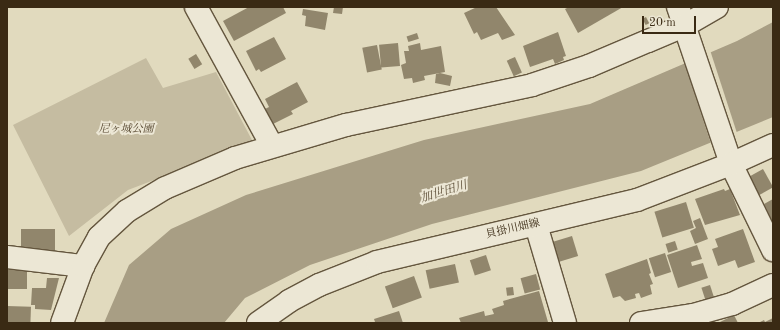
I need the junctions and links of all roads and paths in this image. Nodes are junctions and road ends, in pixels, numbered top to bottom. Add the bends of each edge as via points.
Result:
1 (196, 7) edge
2 (717, 7) edge
3 (683, 23) edge
4 (773, 145) edge
5 (272, 146) junction
6 (729, 159) junction
7 (536, 224) junction
8 (773, 250) edge
9 (7, 257) edge
10 (83, 266) junction
11 (773, 285) edge
12 (62, 323) edge
13 (258, 323) edge
14 (566, 323) edge
15 (641, 323) edge

1 - 5 street
2 - 3 street
3 - 5 street via 589,66 532,85 346,124
3 - 6 street
4 - 6 street, 貝掛川畑線
5 - 10 street via 235,158 165,188 127,211 99,236
6 - 7 street, 貝掛川畑線 via 637,200
6 - 8 street
7 - 13 street, 貝掛川畑線 via 377,262 319,285 289,301
7 - 14 street
9 - 10 street
10 - 12 street
11 - 15 street via 732,304 693,315

